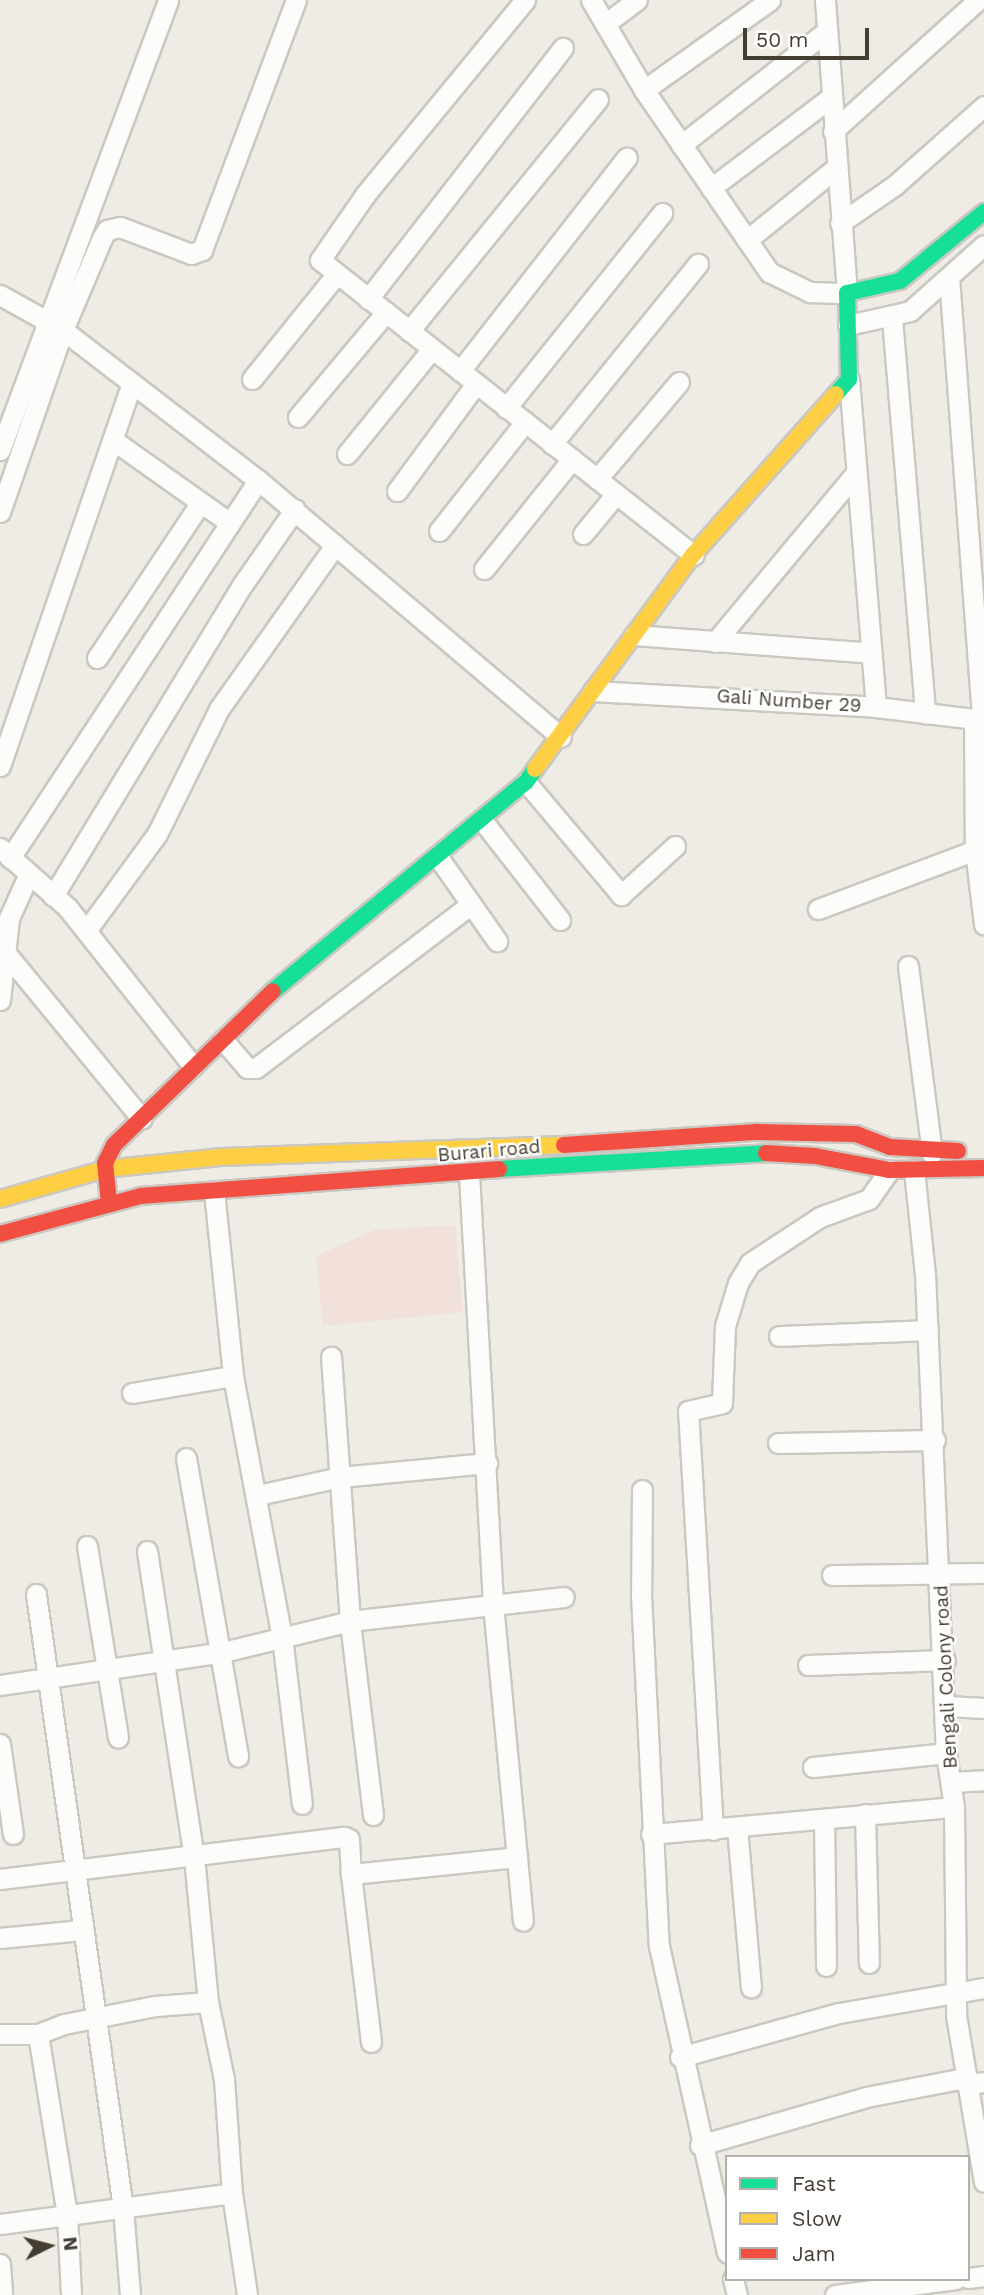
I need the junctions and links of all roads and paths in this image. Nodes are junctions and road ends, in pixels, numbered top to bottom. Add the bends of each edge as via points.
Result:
1 (168, 0) edge
2 (296, 0) edge
3 (525, 0) edge
4 (591, 0) edge
5 (638, 0) edge
6 (771, 0) edge
7 (825, 0) edge
8 (978, 0) edge
9 (605, 24) junction
10 (827, 31) junction
11 (563, 48) dead end
12 (644, 90) junction
13 (830, 98) junction
14 (598, 99) dead end
15 (984, 106) edge
16 (833, 131) junction
17 (681, 145) junction
18 (627, 157) dead end
19 (836, 168) junction
20 (711, 188) junction
21 (984, 212) edge
22 (662, 213) dead end
23 (841, 223) junction
24 (747, 240) junction
25 (984, 245) edge
26 (698, 264) dead end
27 (336, 275) junction
28 (948, 277) junction
29 (0, 295) edge
30 (368, 299) junction
31 (847, 308) junction
32 (386, 312) junction
33 (892, 318) junction
34 (54, 325) junction
35 (409, 331) junction
36 (432, 349) junction
37 (460, 371) junction
38 (252, 379) dead end
39 (849, 379) junction
40 (679, 382) dead end
41 (476, 384) junction
42 (131, 385) junction
43 (506, 408) junction
44 (298, 417) dead end
45 (525, 422) junction
46 (113, 440) junction
47 (552, 444) junction
48 (0, 450) edge
49 (347, 454) dead end
50 (572, 460) junction
51 (856, 473) junction
52 (258, 480) junction
53 (597, 480) junction
54 (397, 491) dead end
55 (616, 494) junction
56 (201, 502) junction
57 (295, 509) junction
58 (0, 512) edge
59 (230, 523) junction
60 (439, 531) dead end
61 (583, 534) dead end
62 (335, 545) junction
63 (693, 555) junction
64 (484, 569) dead end
65 (634, 635) junction
66 (715, 642) junction
67 (871, 653) junction
68 (97, 658) dead end
69 (593, 691) junction
70 (876, 707) junction
71 (925, 714) junction
72 (980, 720) edge
73 (561, 737) junction
74 (0, 766) edge
75 (526, 782) junction
76 (482, 820) junction
77 (675, 846) dead end
78 (979, 849) edge
79 (5, 853) edge
80 (438, 857) junction
81 (29, 874) junction
82 (53, 895) junction
83 (471, 904) junction
84 (818, 909) dead end
85 (560, 920) dead end
86 (984, 924) edge
87 (86, 931) junction
88 (3, 940) edge
89 (497, 941) dead end
90 (908, 966) dead end
91 (0, 1000) edge
92 (223, 1040) junction
93 (193, 1066) junction
94 (142, 1119) junction
95 (984, 1150) edge
96 (362, 1153) junction
97 (932, 1153) junction
98 (984, 1168) edge
99 (105, 1169) junction
100 (889, 1170) junction
101 (914, 1170) junction
102 (469, 1174) junction
103 (364, 1181) junction
104 (214, 1191) junction
105 (0, 1199) edge
106 (109, 1203) junction
107 (0, 1234) edge
108 (928, 1330) junction
109 (779, 1336) dead end
110 (331, 1357) dead end
111 (233, 1376) junction
112 (132, 1393) dead end
113 (935, 1440) junction
114 (778, 1443) dead end
115 (186, 1458) dead end
116 (487, 1463) junction
117 (340, 1477) junction
118 (642, 1490) dead end
119 (258, 1495) junction
120 (87, 1546) dead end
121 (147, 1551) dead end
122 (941, 1572) junction
123 (984, 1573) edge
124 (832, 1575) dead end
125 (36, 1594) dead end
126 (564, 1597) dead end
127 (493, 1604) junction
128 (350, 1621) junction
129 (282, 1637) junction
130 (223, 1652) junction
131 (945, 1660) junction
132 (165, 1661) junction
133 (808, 1665) dead end
134 (107, 1669) junction
135 (49, 1678) junction
136 (0, 1685) edge
137 (946, 1706) junction
138 (984, 1708) edge
139 (118, 1738) dead end
140 (0, 1744) edge
141 (946, 1754) junction
142 (237, 1757) dead end
143 (813, 1767) dead end
144 (984, 1780) edge
145 (951, 1782) junction
146 (302, 1804) dead end
147 (954, 1807) junction
148 (865, 1814) junction
149 (373, 1815) dead end
150 (824, 1819) junction
151 (737, 1828) junction
152 (713, 1830) junction
153 (13, 1834) dead end
154 (651, 1834) junction
155 (194, 1857) junction
156 (517, 1857) junction
157 (74, 1872) junction
158 (351, 1874) junction
159 (0, 1879) edge
160 (523, 1920) dead end
161 (82, 1930) junction
162 (0, 1938) edge
163 (869, 1963) dead end
164 (826, 1966) dead end
165 (751, 1987) dead end
166 (984, 1988) edge
167 (959, 1990) junction
168 (208, 2002) junction
169 (96, 2018) junction
170 (0, 2034) edge
171 (38, 2034) junction
172 (371, 2042) dead end
173 (680, 2057) junction
174 (972, 2082) edge
175 (700, 2145) junction
176 (979, 2160) edge
177 (232, 2193) junction
178 (123, 2208) junction
179 (67, 2215) junction
180 (0, 2224) edge
181 (724, 2232) edge
182 (0, 2264) edge
183 (948, 2281) edge
184 (901, 2291) edge
185 (2, 2295) edge
186 (71, 2295) edge
187 (130, 2295) edge
188 (247, 2295) edge
189 (835, 2295) edge

1 - 34 street
2 - 34 street via 202,250 191,254 120,227 107,230
3 - 27 street via 321,254 322,263
4 - 9 street
5 - 9 street
6 - 12 street
7 - 10 street
8 - 16 street
9 - 12 street
10 - 13 street
10 - 17 street
11 - 30 street
12 - 17 street
13 - 16 street
13 - 20 street
14 - 35 street
15 - 23 street via 895,185
16 - 19 street
17 - 20 street
18 - 37 street
19 - 23 street
19 - 24 street
20 - 24 street
21 - 31 main road via 900,281
22 - 43 street
23 - 31 street
24 - 31 street via 781,281
25 - 28 street
26 - 47 street
27 - 30 street
27 - 38 street
28 - 33 street via 910,311
28 - 72 street
29 - 34 street
30 - 32 street
31 - 33 street
31 - 39 main road
32 - 35 street
32 - 44 street
33 - 71 street
34 - 42 street
34 - 48 street
34 - 58 street
35 - 36 street
36 - 37 street
36 - 49 street
37 - 41 street
39 - 51 street
39 - 63 main road
40 - 53 street
41 - 43 street
41 - 54 street
42 - 46 street
42 - 52 street
43 - 45 street
45 - 47 street
45 - 60 street
46 - 56 street
46 - 74 street
47 - 50 street
50 - 53 street
50 - 64 street
51 - 66 street
51 - 67 street
52 - 57 street
52 - 59 street
53 - 55 street
55 - 61 street
55 - 63 street
56 - 59 street
56 - 68 street
57 - 62 street
57 - 82 street via 243,584
59 - 79 street
62 - 73 street
62 - 87 street via 219,709 157,834
63 - 65 main road
65 - 66 street
65 - 69 main road
66 - 67 street
67 - 70 street
69 - 70 street, Gali Number 29
69 - 73 main road
70 - 71 street, Gali Number 29
71 - 72 street, Gali Number 29
72 - 78 street
73 - 75 main road
75 - 76 main road
75 - 77 street via 619,894 625,894
76 - 80 main road
76 - 85 street
78 - 84 street
78 - 86 street
79 - 81 street
80 - 83 street
80 - 92 main road via 259,1002
81 - 82 street
81 - 88 street
82 - 87 street
83 - 89 street
83 - 92 street via 256,1068 247,1068
87 - 93 street
88 - 91 street
88 - 94 street
90 - 97 street
92 - 93 main road
93 - 94 main road
94 - 99 main road via 114,1145
95 - 97 main road, Burari road
96 - 97 main road, Burari road via 757,1132 856,1135 890,1147
96 - 99 main road, Burari road via 222,1157
96 - 103 main road
98 - 101 main road, Burari road
99 - 105 main road, Burari road
99 - 106 main road
100 - 101 main road, Burari road
100 - 102 main road, Burari road via 815,1156 741,1151
100 - 152 street via 869,1199 820,1217 750,1263 738,1283 725,1326 722,1403 688,1411
101 - 108 street, Bengali Colony road
102 - 103 main road, Burari road
102 - 116 street
103 - 104 main road, Burari road
104 - 106 main road, Burari road
104 - 111 street
106 - 107 main road, Burari road
108 - 109 street
108 - 113 street, Bengali Colony road
110 - 117 street
111 - 112 street
111 - 119 street
113 - 114 street
113 - 122 street, Bengali Colony road
115 - 130 street
116 - 117 street
116 - 127 street
117 - 119 street
117 - 128 street
118 - 154 street
119 - 129 street
120 - 134 street
121 - 132 street
122 - 123 street
122 - 124 street
122 - 131 street, Bengali Colony road
125 - 135 street
126 - 127 street
127 - 128 street
127 - 156 street
128 - 129 street
128 - 149 street
129 - 130 street
129 - 146 street
130 - 132 street
130 - 142 street
131 - 133 street
131 - 137 street, Bengali Colony road
132 - 134 street
132 - 155 street
134 - 135 street
134 - 139 street
135 - 136 street
135 - 157 street
137 - 138 street
137 - 141 street, Bengali Colony road
140 - 153 street
141 - 143 street
141 - 145 street, Bengali Colony road
144 - 145 street
145 - 147 street, Bengali Colony road
147 - 148 street
147 - 167 street, Bengali Colony road
148 - 150 street
148 - 163 street
150 - 151 street
150 - 164 street
151 - 152 street
151 - 165 street
152 - 154 street
154 - 173 street via 659,1946
155 - 157 street
155 - 158 street via 346,1837
155 - 168 street
156 - 158 street
156 - 160 street
157 - 159 street
157 - 161 street
158 - 172 street
161 - 162 street
161 - 169 street
166 - 167 street
167 - 173 street via 839,2013
167 - 174 street, Bengali Colony road via 956,2015
168 - 169 street
168 - 177 street via 224,2079
169 - 171 street
169 - 178 street
170 - 171 street
171 - 179 street
173 - 175 street
174 - 175 street via 854,2100
174 - 176 street, Bengali Colony road
175 - 181 street
177 - 178 street
177 - 188 street
178 - 179 street
178 - 187 street
179 - 180 street
179 - 186 street
182 - 185 street
183 - 184 street
184 - 189 street

